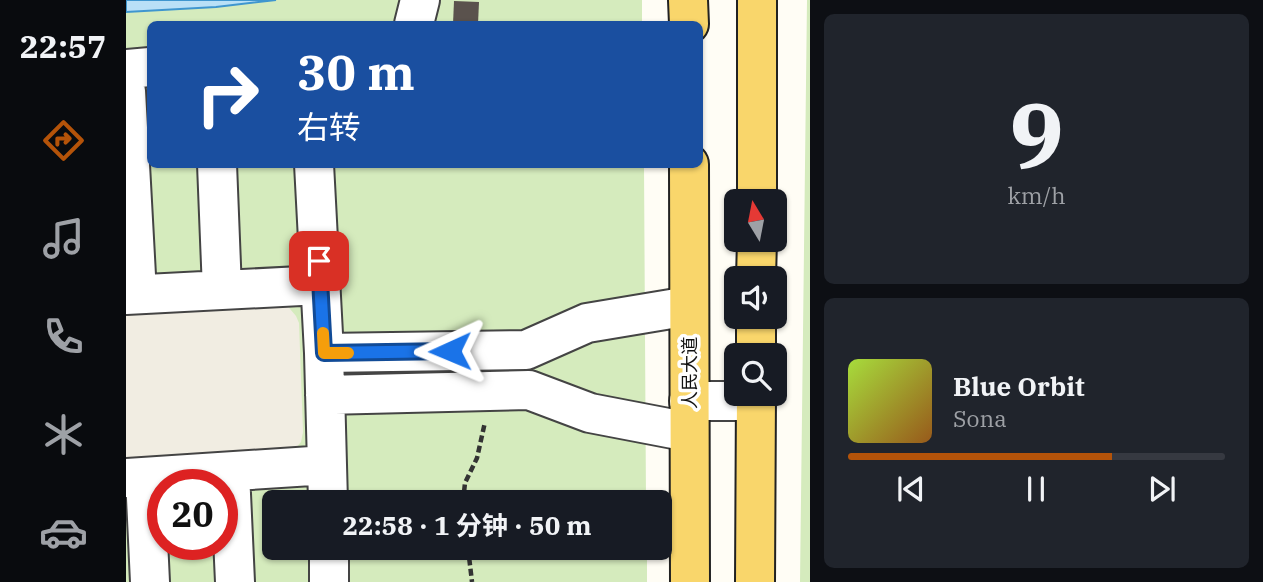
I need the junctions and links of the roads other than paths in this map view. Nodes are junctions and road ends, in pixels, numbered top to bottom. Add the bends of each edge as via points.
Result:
1 (420, 0) edge
2 (688, 0) edge
3 (757, 0) edge
4 (415, 21) edge
5 (688, 21) edge
6 (147, 67) edge
7 (126, 69) edge
8 (126, 91) edge
9 (217, 168) edge
10 (314, 168) edge
11 (689, 168) edge
12 (757, 189) edge
13 (320, 285) junction
14 (222, 290) junction
15 (132, 295) edge
16 (689, 306) junction
17 (324, 353) junction
18 (325, 395) junction
19 (728, 406) edge
20 (756, 406) edge
21 (689, 417) junction
22 (238, 473) edge
23 (136, 478) edge
24 (327, 484) edge
25 (234, 560) edge
26 (329, 560) edge
27 (150, 582) edge
28 (235, 582) edge
29 (330, 582) edge
30 (690, 582) edge
31 (755, 582) edge

1 - 4 lane
2 - 5 main road
3 - 12 main road
6 - 7 lane
8 - 15 lane
9 - 14 lane
10 - 13 lane
11 - 16 main road, 人民大道
13 - 14 lane
13 - 17 lane
14 - 15 lane
16 - 17 lane via 587,323 526,350
16 - 21 main road, 人民大道
17 - 18 lane
18 - 21 lane via 528,390 590,413
18 - 24 lane
19 - 21 lane
20 - 31 main road
21 - 30 main road, 人民大道
22 - 24 lane
23 - 27 lane
25 - 28 lane
26 - 29 lane

